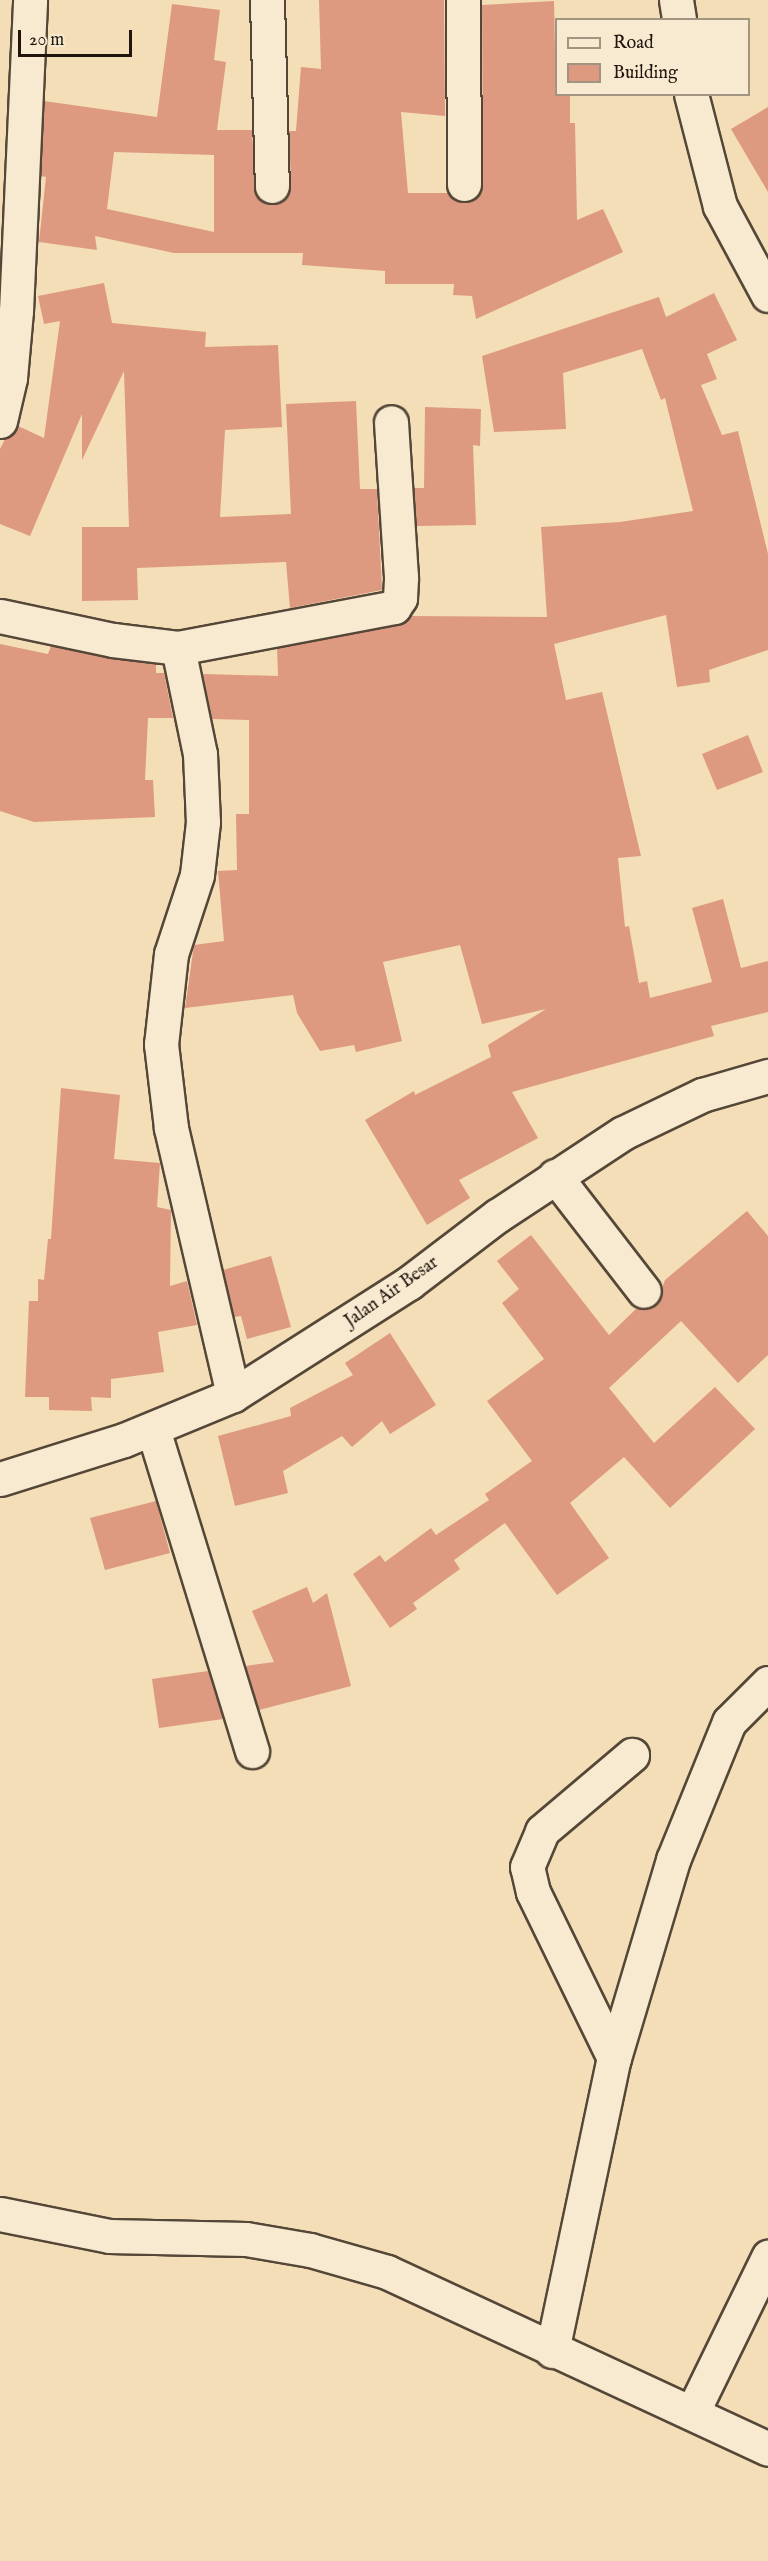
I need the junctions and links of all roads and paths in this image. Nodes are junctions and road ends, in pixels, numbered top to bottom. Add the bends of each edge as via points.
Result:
1 (30, 0) edge
2 (267, 0) edge
3 (463, 0) edge
4 (676, 0) edge
5 (679, 18) edge
6 (692, 96) edge
7 (464, 184) dead end
8 (272, 186) dead end
9 (768, 295) edge
10 (0, 421) edge
11 (391, 422) dead end
12 (0, 616) edge
13 (178, 648) junction
14 (768, 1076) edge
15 (555, 1176) junction
16 (644, 1291) dead end
17 (233, 1395) junction
18 (153, 1429) junction
19 (0, 1479) edge
20 (768, 1683) edge
21 (252, 1751) dead end
22 (632, 1755) dead end
23 (614, 2058) junction
24 (0, 2214) edge
25 (768, 2258) edge
26 (552, 2350) junction
27 (692, 2413) junction
28 (768, 2449) edge

1 - 10 street via 16,311 10,378
2 - 8 street
3 - 7 street
4 - 5 street
6 - 9 street via 720,207
11 - 13 street via 401,577 400,598 394,607
12 - 13 street via 113,640
13 - 17 street via 200,754 203,822 197,875 171,954 161,1044 171,1128
14 - 15 street, Jalan Air Besar via 702,1095 669,1110 623,1133
15 - 16 street
15 - 17 street, Jalan Air Besar via 409,1283
17 - 18 street, Jalan Air Besar
18 - 19 street, Jalan Air Besar
18 - 21 street
20 - 23 street via 729,1722 720,1743 673,1860
22 - 23 street via 542,1831 527,1867 533,1892
23 - 26 street
24 - 26 street via 109,2236 246,2239 310,2250 387,2272
25 - 27 street
26 - 27 street
27 - 28 street

